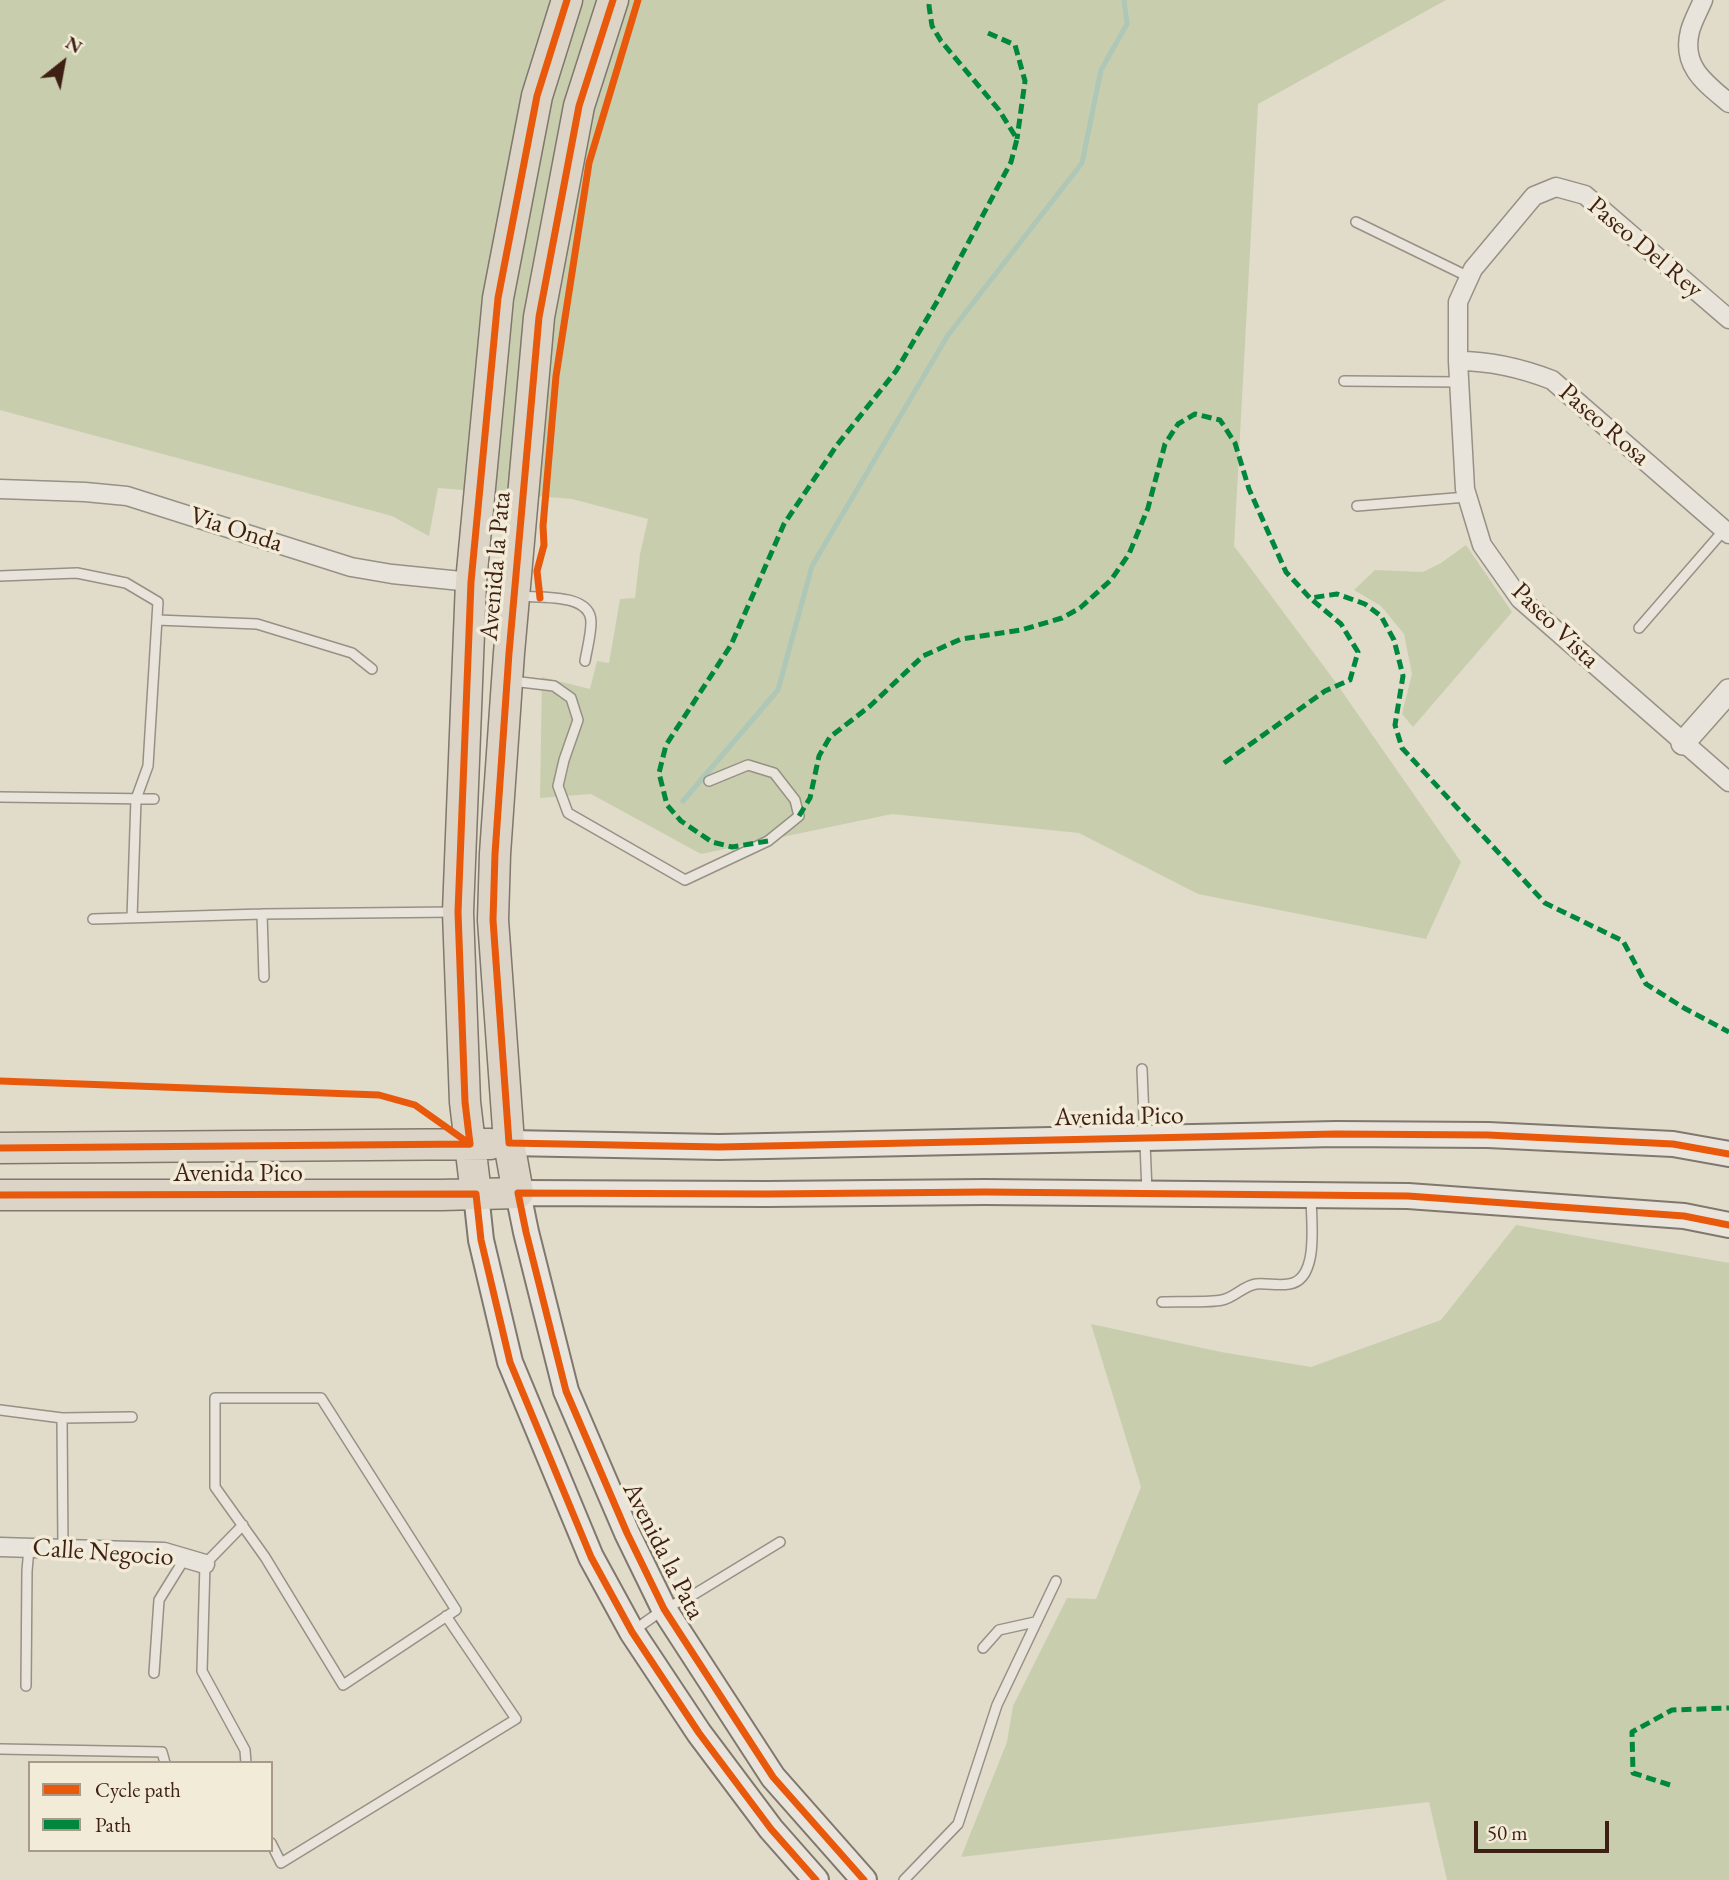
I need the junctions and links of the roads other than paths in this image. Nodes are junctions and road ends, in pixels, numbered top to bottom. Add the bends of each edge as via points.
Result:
1 (568, 0) edge
2 (612, 0) edge
3 (1703, 0) edge
4 (1727, 97) edge
5 (1556, 187) joint
6 (1356, 222) dead end
7 (1469, 277) junction
8 (1729, 320) edge
9 (1458, 361) junction
10 (1345, 381) dead end
11 (1460, 382) junction
12 (0, 489) edge
13 (1467, 497) junction
14 (1357, 506) dead end
15 (1727, 532) edge
16 (0, 576) edge
17 (471, 582) junction
18 (514, 596) junction
19 (157, 620) junction
20 (1639, 628) dead end
21 (585, 662) dead end
22 (508, 667) junction
23 (372, 669) dead end
24 (1729, 691) edge
25 (1683, 743) junction
26 (709, 781) dead end
27 (1729, 782) edge
28 (0, 797) edge
29 (136, 799) junction
30 (154, 799) dead end
31 (458, 912) junction
32 (262, 914) junction
33 (132, 918) junction
34 (93, 919) dead end
35 (264, 977) dead end
36 (1142, 1069) dead end
37 (1144, 1138) junction
38 (509, 1143) junction
39 (470, 1144) junction
40 (0, 1148) edge
41 (1729, 1154) edge
42 (518, 1193) junction
43 (476, 1194) junction
44 (1147, 1194) junction
45 (0, 1195) edge
46 (1311, 1195) junction
47 (1729, 1225) edge
48 (1162, 1302) dead end
49 (0, 1410) edge
50 (132, 1417) dead end
51 (62, 1418) junction
52 (243, 1525) junction
53 (780, 1542) dead end
54 (0, 1548) edge
55 (29, 1548) junction
56 (63, 1549) junction
57 (185, 1558) junction
58 (205, 1564) junction
59 (1056, 1581) dead end
60 (664, 1609) junction
61 (446, 1616) junction
62 (1035, 1622) junction
63 (632, 1632) junction
64 (983, 1648) dead end
65 (155, 1673) dead end
66 (26, 1686) dead end
67 (0, 1749) edge
68 (164, 1761) edge
69 (246, 1761) edge
70 (273, 1847) edge
71 (816, 1880) edge
72 (864, 1880) edge
73 (904, 1880) edge

1 - 17 highway, Avenida la Pata via 537,96 498,298
2 - 18 highway, Avenida la Pata via 579,106 539,317
3 - 4 street via 1690,31 1688,57 1700,79
5 - 7 street, Paseo Vista via 1534,196
5 - 8 street, Paseo Del Rey via 1585,195
6 - 7 lane
7 - 9 street, Paseo Vista via 1458,302
9 - 11 street, Paseo Vista
9 - 15 street, Paseo Rosa via 1523,369 1552,380
10 - 11 lane
11 - 13 street, Paseo Vista
12 - 17 street, Via Onda via 127,496 351,567
13 - 14 lane
13 - 25 street, Paseo Vista via 1482,545 1520,598
15 - 20 lane
16 - 19 lane via 76,573 125,583 158,602
17 - 22 highway via 493,596 490,644
17 - 31 highway, Avenida la Pata
18 - 21 lane via 583,605 591,622
18 - 22 highway, Avenida la Pata
19 - 23 lane via 257,624 352,653
19 - 29 lane via 148,766
22 - 26 lane via 571,698 578,720 558,786 568,813 685,880 768,841 799,816 795,800 774,773 748,765
22 - 38 highway, Avenida la Pata via 493,920
24 - 25 street
25 - 27 street, Paseo Vista
28 - 29 lane
29 - 30 lane
29 - 33 lane
31 - 32 lane
31 - 39 highway, Avenida la Pata
32 - 33 lane
32 - 35 lane
33 - 34 lane
36 - 37 lane
37 - 38 main road, Avenida Pico via 719,1147
37 - 41 main road, Avenida Pico via 1488,1135 1673,1144
37 - 44 lane
38 - 39 highway, Avenida Pico
38 - 42 highway, Avenida la Pata
39 - 40 highway, Avenida Pico
39 - 43 highway, Avenida la Pata
42 - 43 highway, Avenida Pico
42 - 44 main road, Avenida Pico
42 - 60 main road, Avenida la Pata via 566,1391
43 - 45 highway, Avenida Pico
43 - 63 main road, Avenida la Pata via 481,1240 510,1362 591,1557
44 - 46 main road, Avenida Pico
46 - 47 main road, Avenida Pico via 1408,1196 1684,1216
46 - 48 lane via 1311,1255 1302,1277 1292,1284 1256,1284 1224,1300
49 - 51 lane
50 - 51 lane
51 - 56 lane
52 - 58 lane
52 - 61 lane via 343,1685
52 - 61 lane via 215,1487 215,1398 321,1398 456,1610
53 - 60 lane
54 - 55 street, Calle Negocio
55 - 56 street, Calle Negocio
55 - 66 lane
56 - 57 street, Calle Negocio via 164,1552
57 - 58 street, Calle Negocio
57 - 65 lane via 159,1600
58 - 69 lane via 202,1671 245,1750
59 - 62 lane
60 - 63 lane
60 - 72 main road, Avenida la Pata via 773,1777
61 - 70 lane via 516,1719 281,1863
62 - 64 lane via 999,1630
62 - 73 lane via 997,1705 958,1824
63 - 71 main road, Avenida la Pata via 715,1755
67 - 68 lane via 162,1752

